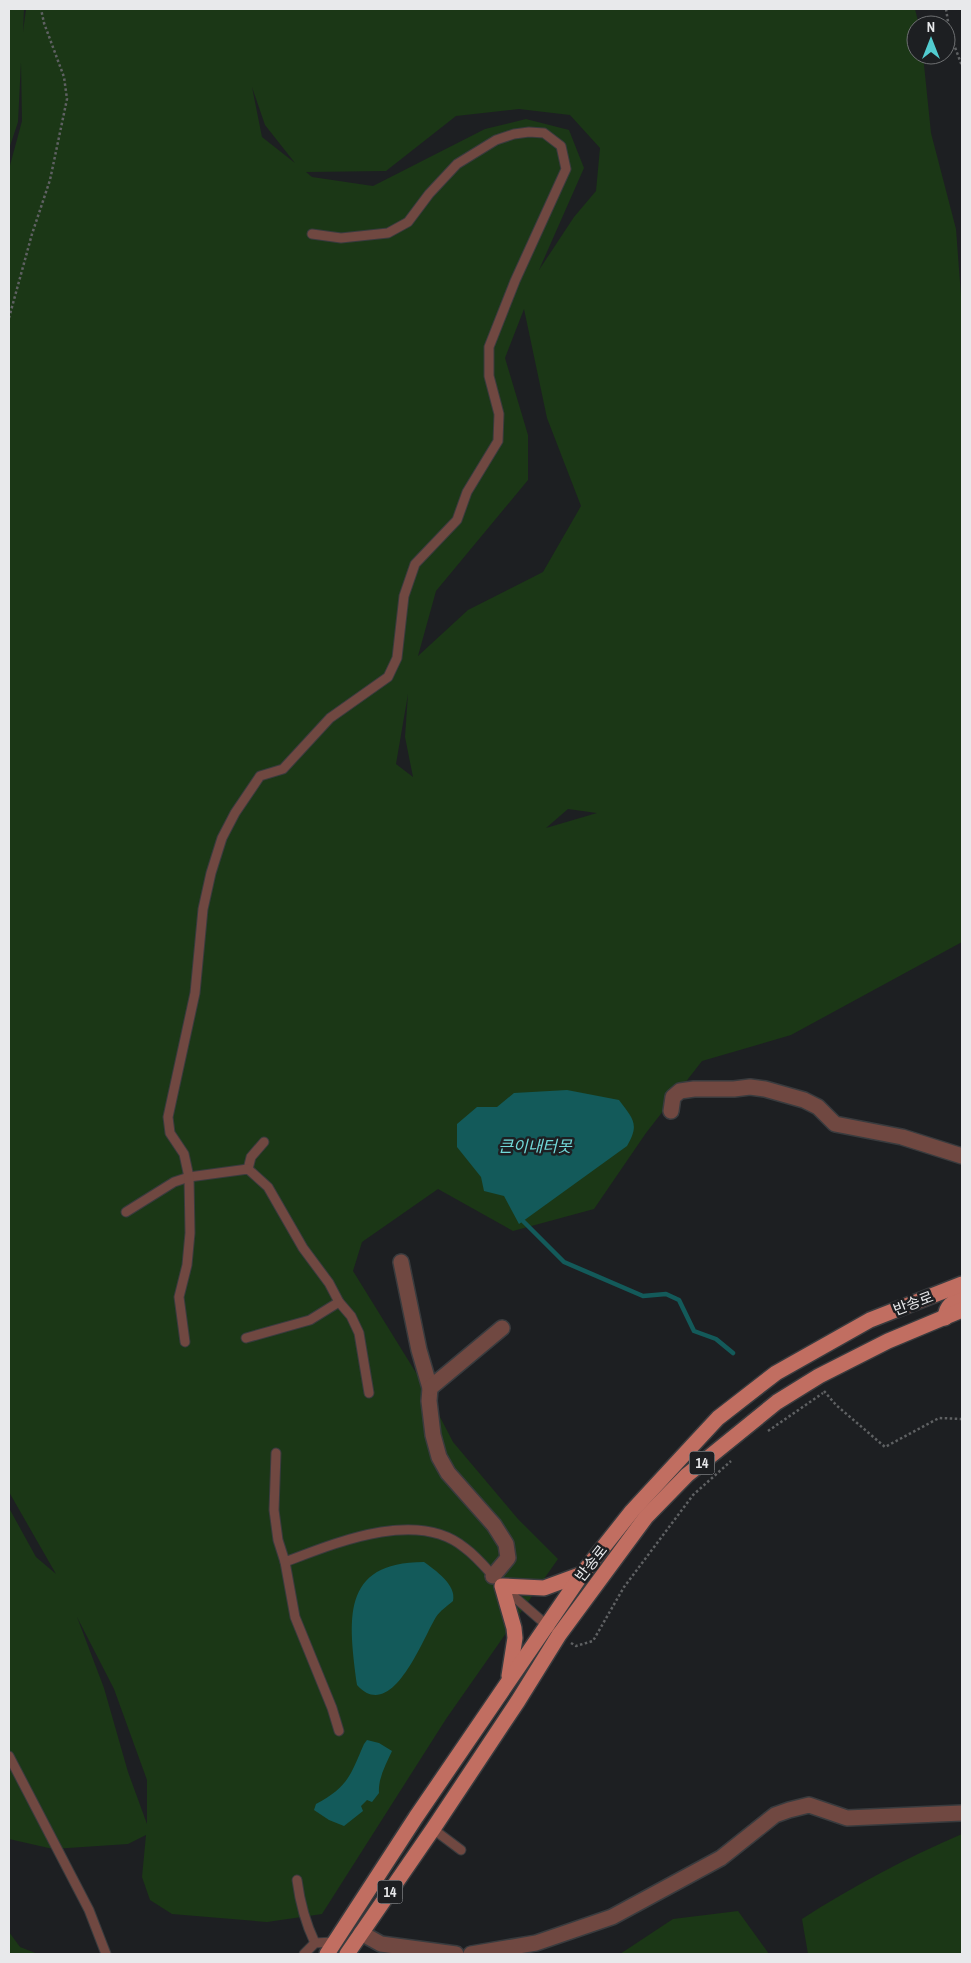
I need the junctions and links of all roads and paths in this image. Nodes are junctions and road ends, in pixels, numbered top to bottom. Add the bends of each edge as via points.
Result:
1 (41, 9) edge
2 (946, 9) edge
3 (962, 66) edge
4 (312, 234) dead end
5 (9, 318) edge
6 (671, 1111) dead end
7 (264, 1142) dead end
8 (962, 1156) edge
9 (248, 1169) junction
10 (189, 1177) junction
11 (126, 1212) dead end
12 (401, 1262) dead end
13 (962, 1284) edge
14 (962, 1299) edge
15 (339, 1302) junction
16 (962, 1310) edge
17 (945, 1318) junction
18 (502, 1328) dead end
19 (246, 1338) dead end
20 (185, 1342) dead end
21 (430, 1388) junction
22 (369, 1393) dead end
23 (962, 1419) edge
24 (765, 1433) dead end
25 (276, 1453) dead end
26 (737, 1456) dead end
27 (285, 1562) junction
28 (582, 1574) junction
29 (498, 1581) junction
30 (547, 1626) junction
31 (559, 1635) junction
32 (508, 1683) junction
33 (339, 1731) dead end
34 (9, 1756) edge
35 (962, 1813) edge
36 (433, 1829) junction
37 (461, 1850) dead end
38 (297, 1880) dead end
39 (362, 1933) junction
40 (315, 1943) junction
41 (330, 1948) edge
42 (382, 1949) edge
43 (106, 1954) edge
44 (304, 1954) edge
45 (347, 1954) edge
46 (456, 1954) edge
47 (471, 1954) edge

1 - 5 path via 64,77 67,99 50,180
2 - 3 path via 950,34
4 - 10 lane via 341,238 388,233 408,222 457,164 496,140 514,134 544,133 561,146 566,169 489,347 490,376 499,414 498,440 467,492 457,520 416,564 404,596 397,658 388,676 330,718 283,768 260,776 222,838 203,909 194,993 168,1117 170,1132 184,1154
6 - 8 street via 673,1097 680,1091 765,1089 818,1107 835,1124 902,1137
7 - 9 lane via 251,1158
9 - 10 lane
9 - 15 lane via 268,1187
10 - 11 lane via 174,1182
10 - 20 lane via 190,1233 187,1265 179,1296
12 - 21 street
13 - 28 main road, 반송로 / 14 via 870,1320 776,1373 718,1418 632,1511
14 - 17 main road via 952,1302 945,1311
15 - 19 lane via 310,1320
15 - 22 lane via 359,1333
16 - 17 main road, 반송로 / 14
17 - 31 main road, 반송로 / 14 via 888,1341 819,1376 777,1402 736,1435 646,1517
18 - 21 street
21 - 29 street via 432,1435 439,1458 506,1544 508,1558
23 - 24 path via 939,1418 885,1447 824,1392
25 - 27 lane via 274,1510
26 - 31 path via 687,1502 624,1587 593,1641 576,1646
27 - 29 lane via 387,1530 417,1528 442,1535 464,1547
27 - 33 lane via 295,1617
28 - 29 main road via 544,1588
28 - 30 main road, 반송로 / 14
29 - 30 lane
29 - 32 main road via 515,1638
30 - 31 lane
30 - 32 main road, 반송로 / 14
31 - 36 main road, 반송로 / 14
32 - 41 main road, 반송로 / 14
34 - 43 lane via 90,1910
35 - 47 street via 847,1818 809,1805 789,1810 775,1815 721,1858 612,1917 536,1943
36 - 37 lane
36 - 39 main road, 반송로 / 14
38 - 40 lane via 306,1924
39 - 42 street
39 - 45 main road, 반송로 / 14
40 - 41 lane
40 - 44 lane
42 - 46 street

